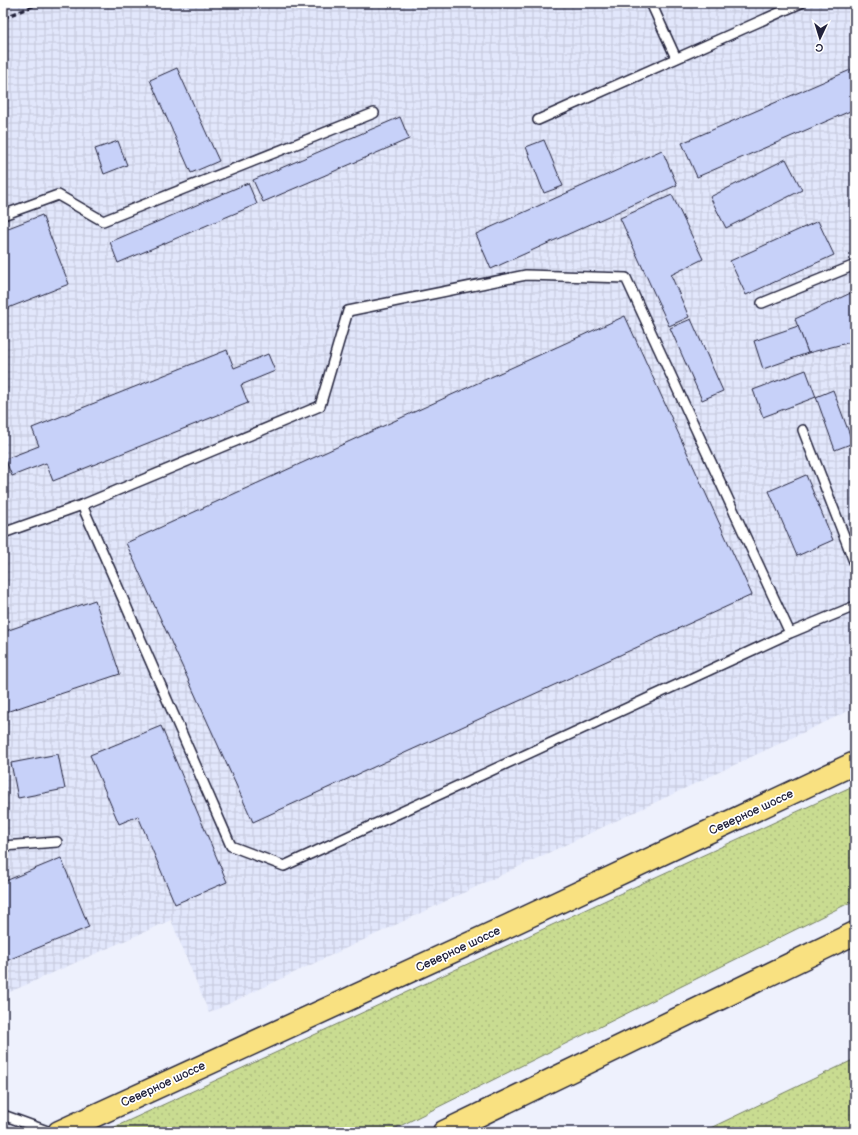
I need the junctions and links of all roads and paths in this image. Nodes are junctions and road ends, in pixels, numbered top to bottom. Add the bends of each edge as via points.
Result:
1 (651, 3) edge
2 (801, 3) edge
3 (676, 58) junction
4 (374, 113) dead end
5 (538, 120) dead end
6 (3, 215) edge
7 (855, 265) edge
8 (762, 303) dead end
9 (803, 430) dead end
10 (82, 505) junction
11 (3, 533) edge
12 (855, 564) edge
13 (855, 606) edge
14 (790, 633) junction
15 (855, 763) edge
16 (57, 842) dead end
17 (3, 846) edge
18 (855, 933) edge
19 (3, 1115) edge
20 (50, 1132) edge
21 (59, 1132) edge
22 (444, 1132) edge

1 - 3 lane
2 - 3 lane
3 - 5 lane
4 - 6 lane via 103,220 58,195
7 - 8 lane
9 - 12 lane
10 - 11 lane
10 - 14 lane via 231,846 284,866
10 - 14 lane via 320,406 348,311 526,275 626,278
13 - 14 lane
15 - 21 main road, Северное шоссе
16 - 17 lane
18 - 22 main road
19 - 20 lane

